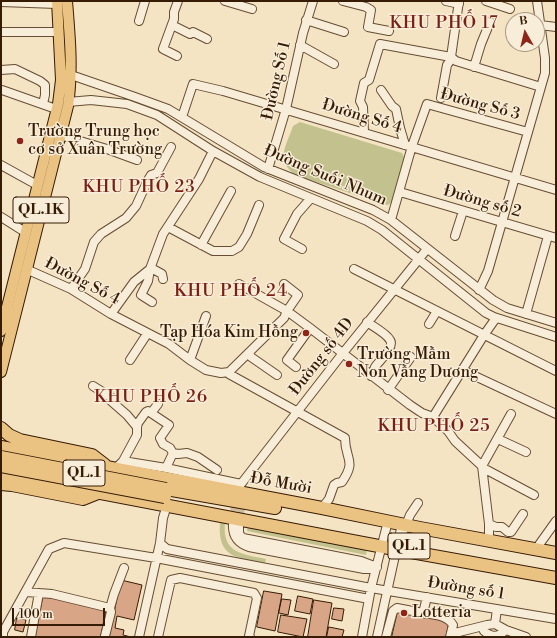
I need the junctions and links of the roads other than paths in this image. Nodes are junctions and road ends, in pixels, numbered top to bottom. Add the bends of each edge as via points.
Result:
1 (68, 1) edge
2 (145, 1) edge
3 (178, 1) edge
4 (229, 1) edge
5 (313, 1) edge
6 (343, 1) edge
7 (446, 1) edge
8 (486, 1) edge
9 (537, 1) edge
10 (1, 2) edge
11 (57, 2) edge
12 (459, 2) edge
13 (252, 9) dead end
14 (510, 9) dead end
15 (538, 12) edge
16 (306, 20) junction
17 (139, 21) dead end
18 (490, 22) dead end
19 (172, 25) junction
20 (545, 26) edge
21 (556, 27) edge
22 (389, 31) dead end
23 (1, 32) edge
24 (59, 32) junction
25 (344, 32) dead end
26 (207, 39) dead end
27 (300, 45) junction
28 (543, 52) edge
29 (177, 56) dead end
30 (452, 57) junction
31 (334, 64) dead end
32 (474, 67) junction
33 (1, 70) edge
34 (71, 75) junction
35 (541, 86) junction
36 (2, 90) edge
37 (381, 90) dead end
38 (441, 98) dead end
39 (68, 102) junction
40 (39, 103) junction
41 (56, 109) junction
42 (286, 109) junction
43 (182, 117) junction
44 (364, 132) junction
45 (528, 132) junction
46 (60, 136) junction
47 (408, 146) junction
48 (171, 147) dead end
49 (213, 151) junction
50 (137, 160) dead end
51 (1, 165) edge
52 (268, 169) junction
53 (515, 177) junction
54 (37, 185) junction
55 (556, 190) edge
56 (231, 191) dead end
57 (400, 192) junction
58 (311, 198) junction
59 (259, 205) dead end
60 (463, 211) junction
61 (1, 218) edge
62 (391, 220) junction
63 (502, 222) junction
64 (168, 227) junction
65 (25, 232) junction
66 (455, 236) dead end
67 (552, 237) edge
68 (201, 245) junction
69 (302, 249) dead end
70 (427, 249) junction
71 (420, 260) junction
72 (354, 268) dead end
73 (26, 269) junction
74 (150, 269) junction
75 (163, 279) dead end
76 (239, 284) dead end
77 (284, 284) dead end
78 (71, 289) junction
79 (394, 289) junction
80 (479, 290) junction
81 (152, 302) dead end
82 (437, 310) junction
83 (286, 311) junction
84 (111, 314) junction
85 (526, 314) junction
86 (206, 316) dead end
87 (3, 317) edge
88 (496, 318) junction
89 (367, 322) junction
90 (556, 323) edge
91 (429, 324) dead end
92 (310, 328) junction
93 (1, 331) edge
94 (147, 334) junction
95 (484, 334) junction
96 (556, 337) edge
97 (249, 353) junction
98 (343, 353) junction
99 (411, 357) dead end
100 (130, 360) dead end
101 (190, 360) junction
102 (296, 366) dead end
103 (462, 370) junction
104 (556, 371) edge
105 (1, 372) edge
106 (229, 372) junction
107 (277, 375) dead end
108 (371, 376) junction
109 (93, 386) dead end
110 (388, 390) junction
111 (158, 404) dead end
112 (297, 412) junction
113 (151, 413) junction
114 (511, 414) dead end
115 (556, 414) edge
116 (433, 417) junction
117 (1, 428) edge
118 (137, 431) junction
119 (1, 437) edge
120 (498, 439) junction
121 (3, 450) edge
122 (526, 452) dead end
123 (173, 453) junction
124 (115, 466) junction
125 (166, 468) junction
126 (482, 468) junction
127 (217, 470) dead end
128 (1, 475) edge
129 (153, 476) junction
130 (534, 495) dead end
131 (166, 497) junction
132 (210, 501) junction
133 (418, 503) dead end
134 (322, 508) junction
135 (523, 514) dead end
136 (556, 521) edge
137 (236, 524) tunnel mouth
138 (387, 524) junction
139 (489, 524) junction
140 (403, 527) junction
141 (489, 540) junction
142 (160, 543) junction
143 (382, 544) junction
144 (398, 547) junction
145 (536, 549) junction
146 (556, 552) edge
147 (156, 558) junction
148 (556, 559) edge
149 (377, 567) junction
150 (124, 568) dead end
151 (556, 573) edge
152 (556, 578) edge
153 (371, 588) junction
154 (387, 590) junction
155 (26, 592) junction
156 (39, 593) junction
157 (427, 597) junction
158 (369, 599) junction
159 (110, 608) junction
160 (497, 609) junction
161 (423, 613) junction
162 (556, 619) edge
163 (495, 624) junction
164 (379, 627) junction
165 (483, 627) junction
166 (389, 628) junction
167 (506, 630) junction
168 (105, 636) dead end
169 (451, 636) edge
170 (3, 637) edge
171 (31, 637) edge
172 (139, 637) edge
173 (158, 637) edge
174 (250, 637) edge
175 (362, 637) edge
176 (377, 637) edge
177 (386, 637) edge
178 (492, 637) edge
179 (526, 637) edge

1 - 34 main road, QL.1K
2 - 17 street
3 - 19 street
4 - 13 street
5 - 16 street, Đường Số 1
6 - 22 street via 366,6 371,10 368,27
7 - 12 street
8 - 14 street
9 - 15 street
10 - 11 street
11 - 24 main road, QL.1K
12 - 30 street
16 - 25 street
16 - 27 street, Đường Số 1
18 - 32 street
19 - 26 street
19 - 29 street via 163,49
20 - 21 street
23 - 24 street
24 - 41 main road, QL.1K via 61,80
27 - 31 street
27 - 42 street, Đường Số 1
28 - 35 street via 545,73
30 - 32 street
30 - 38 street via 447,65
30 - 44 street via 380,44 369,80 364,83 360,101 364,107
32 - 35 street
33 - 40 street via 16,69 45,85 45,95
34 - 39 main road, QL.1K
34 - 43 street, Đường Suối Nhum via 142,99
35 - 45 street
36 - 40 street
37 - 47 street via 396,109 400,128
39 - 46 main road, QL.1K
39 - 49 street via 91,100 127,104 156,115
40 - 41 street
41 - 54 main road, QL.1K
42 - 43 street, Đường Số 4 via 194,84
42 - 44 street, Đường Số 4
42 - 52 street, Đường Số 1
43 - 52 street, Đường Suối Nhum
44 - 47 street, Đường Số 4
45 - 47 street, Đường Số 3 via 427,104
45 - 53 street
46 - 50 street
46 - 73 main road, QL.1K
47 - 53 street, Đường Số 4
47 - 57 street, Đường Số 3
48 - 78 street via 157,173 148,180 132,212 94,242 85,269
49 - 58 street via 260,177
49 - 64 street via 199,179
51 - 54 street
52 - 62 street, Đường Suối Nhum via 373,210
53 - 55 street, Đường Số 4
53 - 63 street
54 - 65 main road, QL.1K
56 - 68 street
57 - 60 street, Đường số 2
57 - 62 street, Đường Số 3
58 - 69 street via 297,214 284,239
58 - 71 street via 367,221
59 - 68 street via 252,226 239,247 232,251 213,252
60 - 63 street, Đường số 2
60 - 66 street
61 - 65 street
62 - 70 street, Đường Suối Nhum
63 - 67 street, Đường số 2
63 - 80 street via 488,271
64 - 68 street
64 - 74 street
65 - 87 main road, QL.1K
67 - 85 street
70 - 71 street, Đường số 4D
70 - 80 street, Đường Suối Nhum
71 - 79 street, Đường số 4D
71 - 88 street via 486,313
72 - 79 street
73 - 78 street, Đường Số 4
73 - 105 main road, QL.1K
74 - 75 street via 162,274
74 - 81 street via 148,281 141,295
74 - 84 street via 134,282
76 - 83 street
77 - 83 street via 298,296
78 - 84 street, Đường Số 4
79 - 82 street
79 - 89 street, Đường số 4D
80 - 85 street, Đường Suối Nhum via 507,308
82 - 91 street
82 - 95 street
83 - 92 street
83 - 97 street via 284,318
84 - 94 street, Đường Số 4
85 - 90 street, Đường Suối Nhum
86 - 101 street
87 - 93 main road, QL.1K
88 - 95 street
88 - 96 street
89 - 98 street, Đường số 4D
89 - 108 street via 391,340 390,348
92 - 98 street
92 - 102 street via 287,360
94 - 100 street
94 - 101 street, Đường Số 4 via 169,344
95 - 103 street
95 - 104 street
97 - 106 street
97 - 107 street
98 - 108 street
98 - 112 street, Đường số 4D
99 - 110 street
101 - 106 street, Đường Số 4 via 206,370
103 - 115 street
103 - 116 street
106 - 112 street
108 - 110 street
109 - 118 street via 112,398 111,401 127,415
110 - 116 street via 422,413
111 - 113 street
112 - 125 street, Đường số 4D via 240,487
112 - 134 street via 345,438 351,463 348,473 342,482 334,485 329,499
113 - 118 street via 146,412
113 - 123 street via 169,425 160,438
114 - 120 street
116 - 126 street
117 - 124 highway via 20,440 92,455
118 - 124 street
119 - 121 highway
120 - 122 street
120 - 126 street
121 - 124 highway, Đỗ Mười / QL.1
121 - 128 highway
121 - 131 highway, QL.1, bridge
123 - 125 street
123 - 127 street via 187,453 198,457
124 - 125 street
124 - 129 highway, Đỗ Mười / QL.1
126 - 130 street
126 - 139 street
128 - 131 highway, QL.1, bridge
128 - 131 highway, Đỗ Mười / QL.1 via 12,485 83,499 98,493
129 - 132 highway
129 - 134 highway, Đỗ Mười / QL.1
131 - 132 highway, Đỗ Mười / QL.1
131 - 142 street
131 - 143 highway, Đỗ Mười / QL.1
132 - 138 highway, Đỗ Mười / QL.1
132 - 143 highway, Đỗ Mười / QL.1
133 - 140 street
134 - 138 highway, Đỗ Mười / QL.1
135 - 139 street via 511,532
136 - 145 street
137 - 149 street via 243,538 361,561
138 - 140 highway, Đỗ Mười / QL.1
138 - 143 street
139 - 141 street
140 - 141 highway, Đỗ Mười / QL.1
140 - 144 street
140 - 148 highway, Đỗ Mười / QL.1
141 - 145 highway, Đỗ Mười / QL.1
142 - 147 street
142 - 153 street, Đường số 1 via 167,549
143 - 144 highway, Đỗ Mười / QL.1
143 - 149 street
144 - 151 highway, Đỗ Mười / QL.1
144 - 152 highway, Đỗ Mười / QL.1
144 - 154 street
145 - 146 highway, Đỗ Mười / QL.1
147 - 155 street via 64,543 49,549
147 - 158 street
147 - 172 street
149 - 153 street
150 - 159 street
153 - 154 street, Đường số 1
153 - 158 street
154 - 157 street, Đường số 1
154 - 164 street
155 - 156 street
155 - 170 street via 3,632
156 - 159 street
156 - 171 street
157 - 160 street, Đường số 1
157 - 161 street
158 - 175 street
159 - 168 street
160 - 162 street, Đường số 1
160 - 163 street
161 - 166 street via 397,608 393,611
161 - 169 street via 450,620 453,625
163 - 165 street
163 - 167 street
164 - 166 street
164 - 176 street
165 - 169 street
165 - 178 street
166 - 177 street
167 - 178 street
167 - 179 street
173 - 174 street via 171,580 180,578 254,593 257,598

